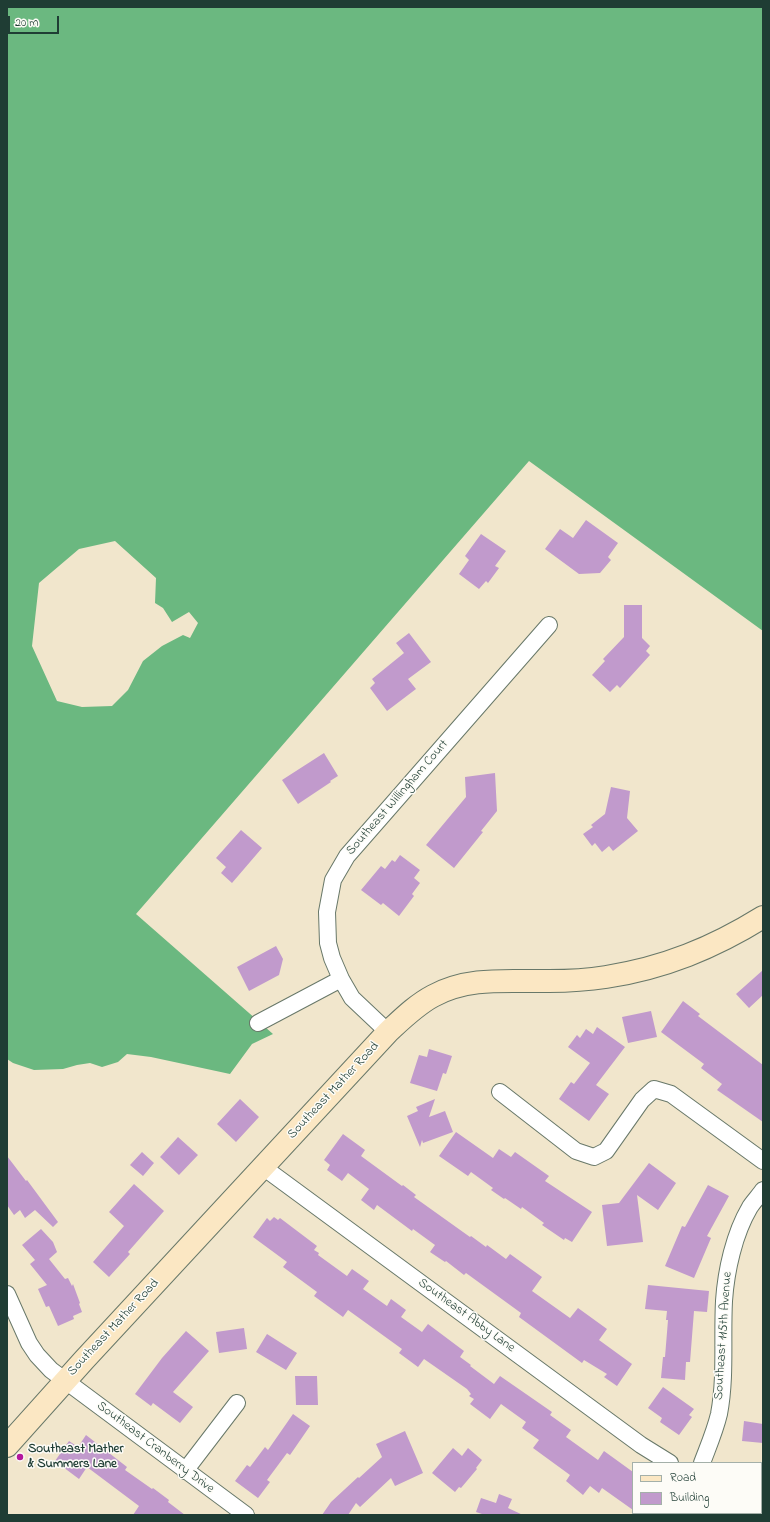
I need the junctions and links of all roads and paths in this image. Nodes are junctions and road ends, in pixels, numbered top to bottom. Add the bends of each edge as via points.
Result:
1 (549, 625) dead end
2 (763, 917) edge
3 (341, 979) junction
4 (258, 1023) dead end
5 (388, 1032) junction
6 (500, 1092) dead end
7 (763, 1161) edge
8 (263, 1167) junction
9 (763, 1190) edge
10 (7, 1294) edge
11 (65, 1381) junction
12 (237, 1404) dead end
13 (7, 1446) edge
14 (668, 1462) edge
15 (702, 1462) edge
16 (185, 1471) junction
17 (246, 1515) edge

1 - 3 street, Southeast Willingham Court via 347,856 333,880 327,912 328,943
2 - 5 street, Southeast Mather Road via 707,948 636,971 583,980 492,981 460,985 419,1005
3 - 4 street
3 - 5 street, Southeast Willingham Court via 352,998
5 - 8 street, Southeast Mather Road
6 - 7 street via 576,1150 594,1157 606,1151 646,1096 654,1090 670,1094
8 - 11 street, Southeast Mather Road
8 - 14 street, Southeast Abby Lane via 641,1445
9 - 15 street, Southeast 115th Avenue via 750,1207 728,1266 724,1300 723,1380 718,1415
10 - 11 street, Southeast Cranberry Drive via 37,1355
11 - 13 street, Southeast Mather Road
11 - 16 street, Southeast Cranberry Drive
12 - 16 street
16 - 17 street, Southeast Cranberry Drive

